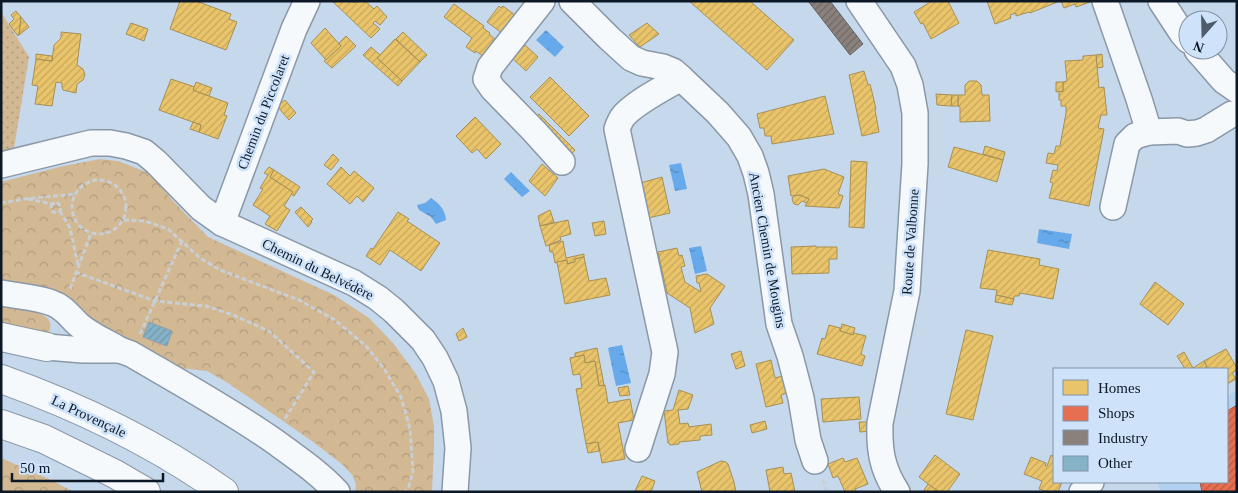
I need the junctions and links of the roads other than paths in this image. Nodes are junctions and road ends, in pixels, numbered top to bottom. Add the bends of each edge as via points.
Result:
1 (308, 1) edge
2 (542, 1) edge
3 (572, 1) edge
4 (858, 1) edge
5 (1105, 1) edge
6 (1161, 1) edge
7 (1178, 27) edge
8 (1206, 60) edge
9 (681, 78) junction
10 (1237, 90) edge
11 (1237, 114) edge
12 (1149, 132) junction
13 (562, 162) dead end
14 (1, 165) edge
15 (1113, 207) dead end
16 (222, 223) junction
17 (1, 293) edge
18 (35, 299) junction
19 (1, 337) edge
20 (47, 347) junction
21 (125, 352) junction
22 (1, 379) edge
23 (1, 424) edge
24 (638, 449) dead end
25 (816, 461) dead end
26 (146, 492) edge
27 (224, 492) edge
28 (337, 492) edge
29 (455, 492) edge
30 (897, 492) edge

1 - 16 street, Chemin du Piccolaret via 294,29
2 - 13 street via 490,67 486,79
3 - 9 street, Ancien Chemin de Mougins via 631,58 663,67
4 - 30 street, Route de Valbonne via 903,66 915,113 907,291 879,440 884,468
5 - 12 street
6 - 7 street
8 - 10 street via 1224,81
9 - 24 street via 626,113 617,129 665,352 662,374
9 - 25 street, Ancien Chemin de Mougins via 739,137 756,173 780,324
11 - 12 street via 1197,133
12 - 15 street via 1135,136 1127,144
14 - 16 street, Chemin du Belvédère via 91,142 126,146 144,152 200,208
16 - 29 street, Chemin du Belvédère via 362,288 394,311 423,340 446,381 454,411 458,448
17 - 18 street
18 - 20 street via 55,316 57,322 58,330
18 - 21 street via 51,302 63,309 83,328
19 - 20 highway
20 - 21 street
21 - 28 street via 247,423 313,470
22 - 27 highway, La Provençale via 110,424 159,450
23 - 26 highway via 44,439

